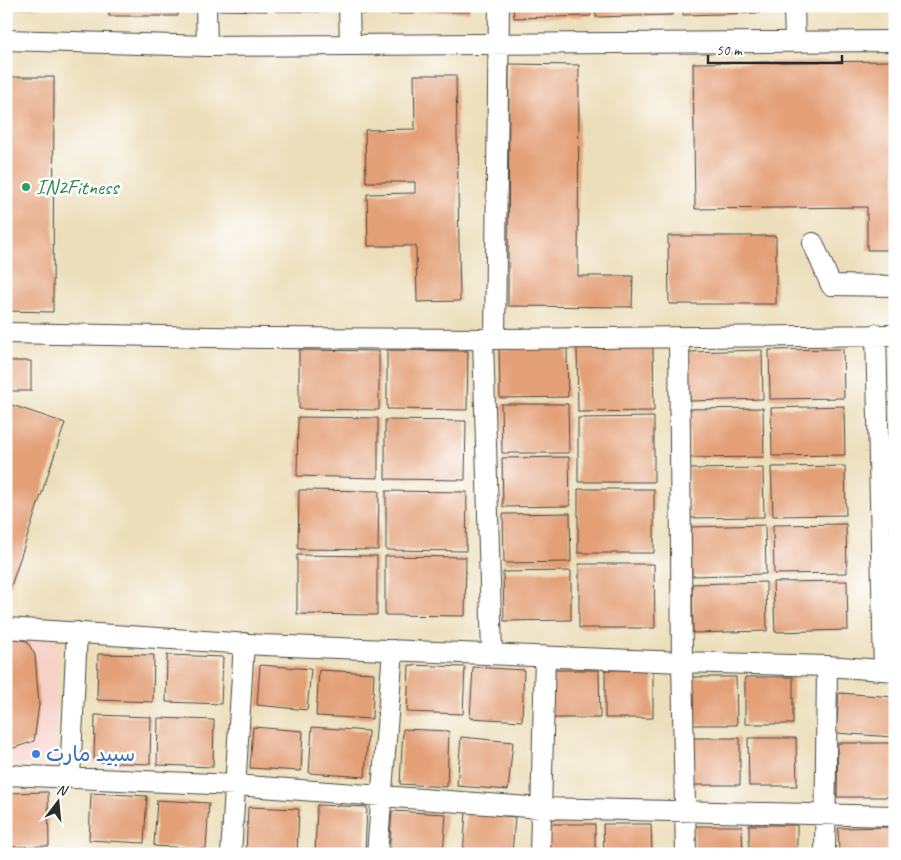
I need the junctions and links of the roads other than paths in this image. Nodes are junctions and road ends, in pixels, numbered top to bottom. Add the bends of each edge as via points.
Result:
1 (206, 6) edge
2 (349, 6) edge
3 (499, 6) edge
4 (794, 6) edge
5 (6, 40) edge
6 (895, 41) edge
7 (794, 42) junction
8 (498, 45) junction
9 (207, 46) junction
10 (350, 46) junction
11 (813, 243) dead end
12 (895, 286) edge
13 (6, 333) edge
14 (885, 334) edge
15 (679, 337) junction
16 (489, 339) junction
17 (6, 628) edge
18 (77, 632) junction
19 (244, 644) junction
20 (393, 650) junction
21 (492, 654) junction
22 (545, 656) junction
23 (682, 662) junction
24 (827, 666) junction
25 (890, 671) edge
26 (6, 774) edge
27 (70, 778) junction
28 (235, 785) junction
29 (380, 796) junction
30 (541, 808) junction
31 (685, 811) junction
32 (825, 815) junction
33 (895, 816) edge
34 (231, 854) edge
35 (377, 854) edge
36 (540, 854) edge
37 (686, 854) edge
38 (824, 854) edge

1 - 9 street
2 - 10 street
3 - 8 street
4 - 7 street
5 - 9 street
6 - 7 street
7 - 8 street
8 - 10 street
8 - 16 street
9 - 10 street
11 - 12 street via 831,285
13 - 16 street
14 - 15 street
14 - 25 street
15 - 16 street
15 - 23 street
16 - 21 street
17 - 18 street
18 - 19 street
18 - 27 street
19 - 20 street
19 - 28 street
20 - 21 street
20 - 29 street
21 - 22 street
22 - 23 street
22 - 30 street
23 - 24 street
23 - 31 street
24 - 25 street
24 - 32 street
26 - 27 street
27 - 28 street
28 - 29 street
28 - 34 street
29 - 30 street
29 - 35 street
30 - 31 street
30 - 36 street
31 - 32 street
31 - 37 street
32 - 33 street
32 - 38 street

